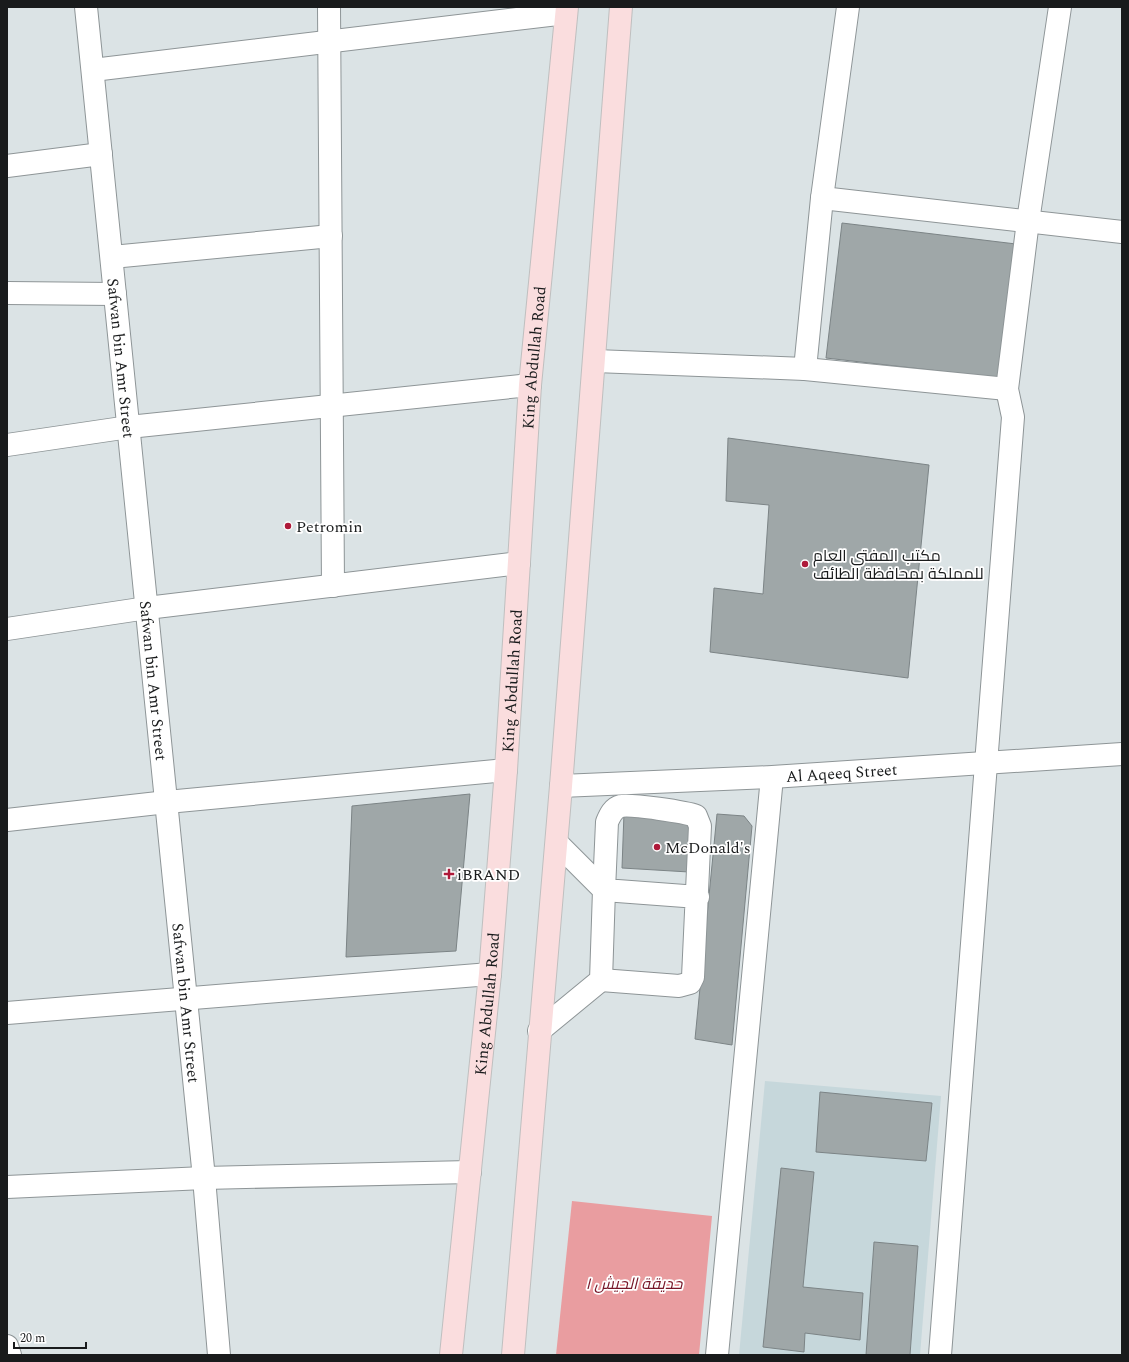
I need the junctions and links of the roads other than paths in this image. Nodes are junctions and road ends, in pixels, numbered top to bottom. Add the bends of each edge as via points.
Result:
1 (86, 7) edge
2 (329, 7) edge
3 (621, 7) edge
4 (848, 7) edge
5 (1060, 7) edge
6 (567, 10) edge
7 (329, 41) junction
8 (93, 70) junction
9 (101, 154) junction
10 (7, 166) edge
11 (822, 198) junction
12 (1028, 221) junction
13 (1122, 232) edge
14 (331, 236) junction
15 (112, 258) junction
16 (7, 293) edge
17 (115, 294) junction
18 (595, 361) junction
19 (805, 369) junction
20 (530, 385) junction
21 (1007, 389) junction
22 (332, 406) junction
23 (129, 427) junction
24 (7, 445) edge
25 (519, 563) junction
26 (333, 586) junction
27 (147, 608) junction
28 (7, 629) edge
29 (1122, 754) edge
30 (986, 763) junction
31 (506, 770) junction
32 (772, 777) junction
33 (562, 786) junction
34 (167, 802) junction
35 (7, 820) edge
36 (557, 843) junction
37 (604, 890) junction
38 (698, 898) junction
39 (490, 974) junction
40 (601, 980) junction
41 (186, 997) junction
42 (7, 1012) edge
43 (539, 1031) junction
44 (470, 1172) junction
45 (204, 1178) junction
46 (7, 1187) edge
47 (7, 1346) edge
48 (10, 1355) edge
49 (219, 1355) edge
50 (451, 1355) edge
51 (513, 1355) edge
52 (717, 1355) edge
53 (940, 1355) edge

1 - 8 street, Safwan bin Amr Street
2 - 7 street
3 - 18 main road
4 - 11 street
5 - 12 street
6 - 7 street
6 - 20 main road, King Abdullah Road
7 - 8 street
7 - 14 street
8 - 9 street, Safwan bin Amr Street
9 - 10 street
9 - 15 street, Safwan bin Amr Street
11 - 12 street
11 - 19 street
12 - 13 street
12 - 21 street
14 - 15 street
14 - 22 street
15 - 17 street, Safwan bin Amr Street
16 - 17 street
17 - 23 street, Safwan bin Amr Street
18 - 19 street
18 - 33 main road
19 - 21 street
20 - 22 street
20 - 25 main road, King Abdullah Road
21 - 30 street via 1013,417
22 - 23 street
22 - 26 street
23 - 24 street
23 - 27 street, Safwan bin Amr Street
25 - 26 street
25 - 31 main road, King Abdullah Road
26 - 27 street
27 - 28 street
27 - 34 street, Safwan bin Amr Street
29 - 30 street, Al Aqeeq Street
30 - 32 street, Al Aqeeq Street
30 - 53 street
31 - 34 street
31 - 39 main road, King Abdullah Road
32 - 33 street, Al Aqeeq Street
32 - 52 street
33 - 36 main road
34 - 35 street
34 - 41 street, Safwan bin Amr Street
36 - 37 street
36 - 43 main road
37 - 38 street
37 - 38 street via 607,822 612,812 621,806 686,812 696,816 700,826
37 - 40 street
38 - 40 street via 693,977 690,983 679,986
39 - 41 street
39 - 44 main road, King Abdullah Road
40 - 43 street
41 - 42 street
41 - 45 street, Safwan bin Amr Street
43 - 51 main road
44 - 45 street
44 - 50 main road, King Abdullah Road
45 - 46 street
45 - 49 street, Safwan bin Amr Street
47 - 48 street

